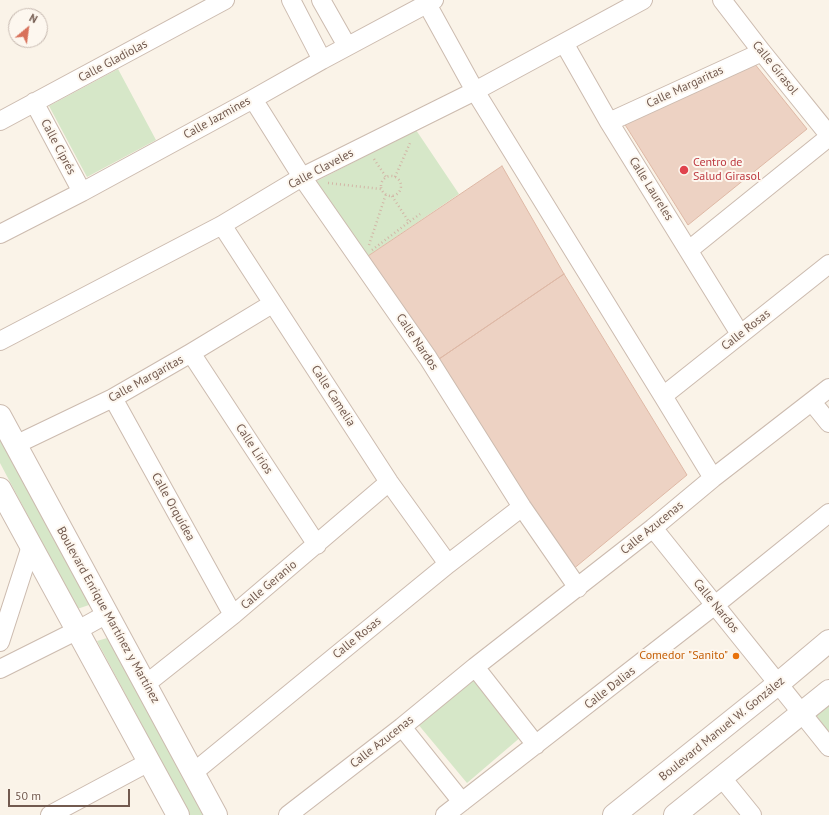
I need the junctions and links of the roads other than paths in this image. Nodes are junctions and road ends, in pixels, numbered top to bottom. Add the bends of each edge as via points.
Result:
1 (225, 0) edge
2 (291, 0) edge
3 (322, 0) edge
4 (644, 0) edge
5 (722, 0) edge
6 (430, 2) edge
7 (564, 43) junction
8 (347, 46) junction
9 (762, 52) junction
10 (322, 60) junction
11 (475, 91) junction
12 (253, 99) junction
13 (34, 102) junction
14 (0, 121) edge
15 (608, 122) junction
16 (829, 136) edge
17 (302, 177) junction
18 (82, 192) junction
19 (222, 225) junction
20 (0, 234) edge
21 (689, 250) junction
22 (829, 264) edge
23 (272, 304) junction
24 (740, 334) junction
25 (0, 341) edge
26 (191, 353) junction
27 (829, 388) edge
28 (664, 396) junction
29 (112, 398) junction
30 (812, 402) junction
31 (0, 416) edge
32 (829, 423) edge
33 (15, 445) junction
34 (713, 478) junction
35 (390, 482) junction
36 (1, 494) edge
37 (522, 507) junction
38 (829, 513) edge
39 (653, 528) junction
40 (317, 545) junction
41 (31, 546) junction
42 (448, 564) junction
43 (578, 588) junction
44 (715, 605) junction
45 (107, 614) junction
46 (233, 615) junction
47 (78, 630) junction
48 (829, 641) edge
49 (0, 642) edge
50 (475, 667) junction
51 (0, 669) edge
52 (779, 683) junction
53 (146, 684) junction
54 (829, 691) edge
55 (802, 713) junction
56 (402, 727) junction
57 (536, 745) junction
58 (829, 747) edge
59 (149, 762) junction
60 (194, 772) junction
61 (722, 778) junction
62 (462, 802) junction
63 (50, 815) edge
64 (178, 815) edge
65 (216, 815) edge
66 (288, 815) edge
67 (445, 815) edge
68 (614, 815) edge
69 (675, 815) edge
70 (752, 815) edge

1 - 13 street, Calle Gladiolas
2 - 10 street
3 - 8 street
4 - 7 street, Calle Claveles
5 - 9 street, Calle Girasol
6 - 8 street, Calle Jazmines
6 - 11 street
7 - 11 street, Calle Claveles
7 - 15 street, Calle Laureles
8 - 10 street, Calle Jazmines
9 - 15 street, Calle Margaritas
9 - 16 street, Calle Girasol
10 - 12 street, Calle Jazmines
11 - 17 street, Calle Claveles
11 - 28 street
12 - 17 street, Calle Nardos
12 - 18 street, Calle Jazmines
13 - 14 street, Calle Gladiolas
13 - 18 street, Calle Ciprés
15 - 21 street, Calle Laureles
16 - 21 street
17 - 19 street, Calle Claveles
17 - 37 street, Calle Nardos via 428,358
18 - 20 street, Calle Jazmines
19 - 23 street, Calle Camelia
19 - 25 street, Calle Claveles
21 - 24 street, Calle Laureles
22 - 24 street, Calle Rosas
23 - 26 street, Calle Margaritas
23 - 35 street, Calle Camelia
24 - 28 street, Calle Rosas
26 - 29 street, Calle Margaritas
26 - 40 street, Calle Lirios
27 - 30 street, Calle Azucenas
28 - 34 street
29 - 33 street, Calle Margaritas
29 - 46 street, Calle Orquídea
30 - 32 street
30 - 34 street, Calle Azucenas
31 - 33 street, Boulevard Enrique Martínez y Martínez
33 - 45 street, Boulevard Enrique Martínez y Martínez
34 - 39 street, Calle Azucenas
35 - 40 street, Calle Geranio
35 - 42 street, Calle Camelia
36 - 41 street
37 - 42 street, Calle Rosas
37 - 43 street, Calle Nardos
38 - 44 street, Calle Dalias
39 - 43 street, Calle Azucenas
39 - 44 street, Calle Nardos
40 - 46 street, Calle Geranio
41 - 47 street
41 - 49 street
42 - 60 street, Calle Rosas
43 - 50 street, Calle Azucenas
44 - 52 street, Calle Nardos
44 - 57 street, Calle Dalias
45 - 47 street
45 - 53 street, Boulevard Enrique Martínez y Martínez
46 - 53 street, Calle Geranio
47 - 51 street
47 - 59 street
48 - 52 street, Boulevard Manuel W. González
50 - 56 street, Calle Azucenas
50 - 57 street
52 - 55 street, Calle Nardos
52 - 68 street, Boulevard Manuel W. González
53 - 60 street, Boulevard Enrique Martínez y Martínez
54 - 55 street
55 - 58 street, Calle Nardos
55 - 61 street
56 - 62 street
56 - 66 street, Calle Azucenas
57 - 62 street, Calle Dalias
59 - 63 street
59 - 64 street
60 - 65 street, Boulevard Enrique Martínez y Martínez
61 - 69 street
61 - 70 street
62 - 67 street, Calle Dalias

